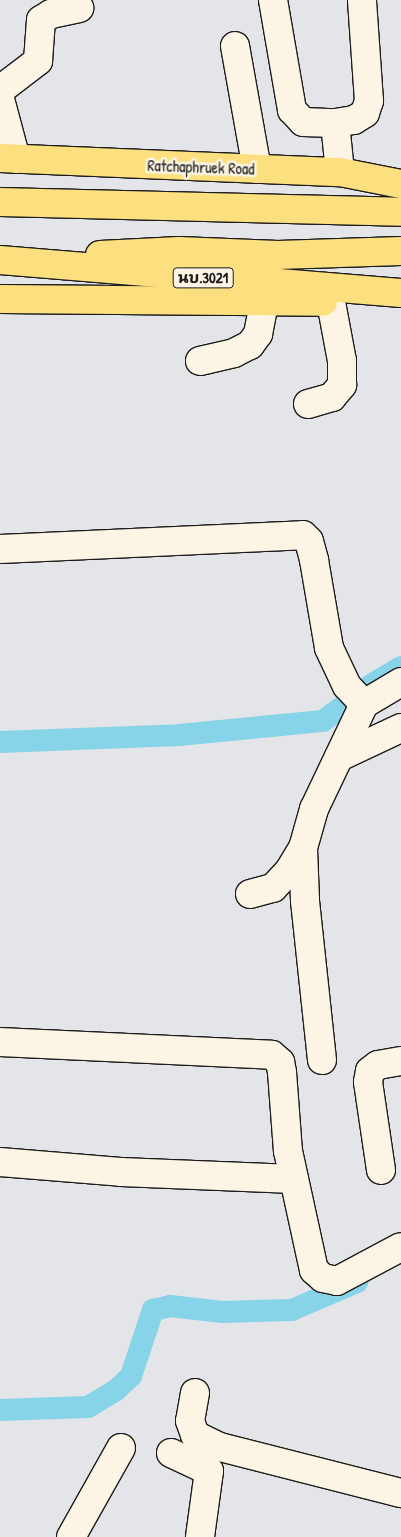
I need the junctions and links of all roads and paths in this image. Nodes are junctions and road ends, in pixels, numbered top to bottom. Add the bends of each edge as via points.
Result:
1 (273, 0) edge
2 (362, 0) edge
3 (79, 8) dead end
4 (235, 46) dead end
5 (0, 90) edge
6 (0, 99) edge
7 (335, 123) junction
8 (8, 158) edge
9 (257, 168) junction
10 (340, 172) junction
11 (401, 184) edge
12 (0, 202) edge
13 (401, 212) edge
14 (401, 251) edge
15 (2, 260) edge
16 (401, 294) edge
17 (0, 299) edge
18 (264, 302) junction
19 (331, 302) junction
20 (200, 361) dead end
21 (308, 404) dead end
22 (0, 548) edge
23 (401, 682) edge
24 (364, 704) junction
25 (401, 728) edge
26 (339, 757) junction
27 (303, 848) junction
28 (250, 894) dead end
29 (0, 1042) edge
30 (322, 1060) dead end
31 (401, 1061) edge
32 (0, 1162) edge
33 (380, 1170) dead end
34 (294, 1179) junction
35 (401, 1248) edge
36 (195, 1393) dead end
37 (121, 1448) dead end
38 (172, 1453) dead end
39 (401, 1493) edge
40 (71, 1537) edge
41 (200, 1537) edge

1 - 7 street via 292,110 304,122
2 - 7 street via 369,101 365,113
3 - 5 street via 51,14 41,20 38,60
4 - 9 street
6 - 8 street
7 - 10 street
8 - 9 main road, Ratchaphruek Road
9 - 10 main road, Ratchaphruek Road
10 - 11 main road, Ratchaphruek Road
12 - 13 main road
14 - 15 main road via 278,255 179,251
15 - 16 main road, นบ.3021
16 - 19 main road
17 - 18 main road
18 - 19 main road
18 - 20 street via 258,334 250,345 234,353
19 - 21 street via 342,361 342,385 332,397
22 - 24 street via 303,535 309,541 314,560 334,665
23 - 24 street
24 - 26 street
25 - 26 street
26 - 27 street via 314,809
27 - 28 street via 289,871 273,888
27 - 30 street via 305,901
29 - 34 street via 272,1055 280,1062 282,1072 288,1151
31 - 33 street via 378,1065 370,1071 368,1082
32 - 34 street via 120,1172
34 - 35 street via 314,1270 323,1278 337,1280
36 - 39 street via 190,1421 195,1435 220,1447
37 - 40 street
38 - 41 street via 209,1471

